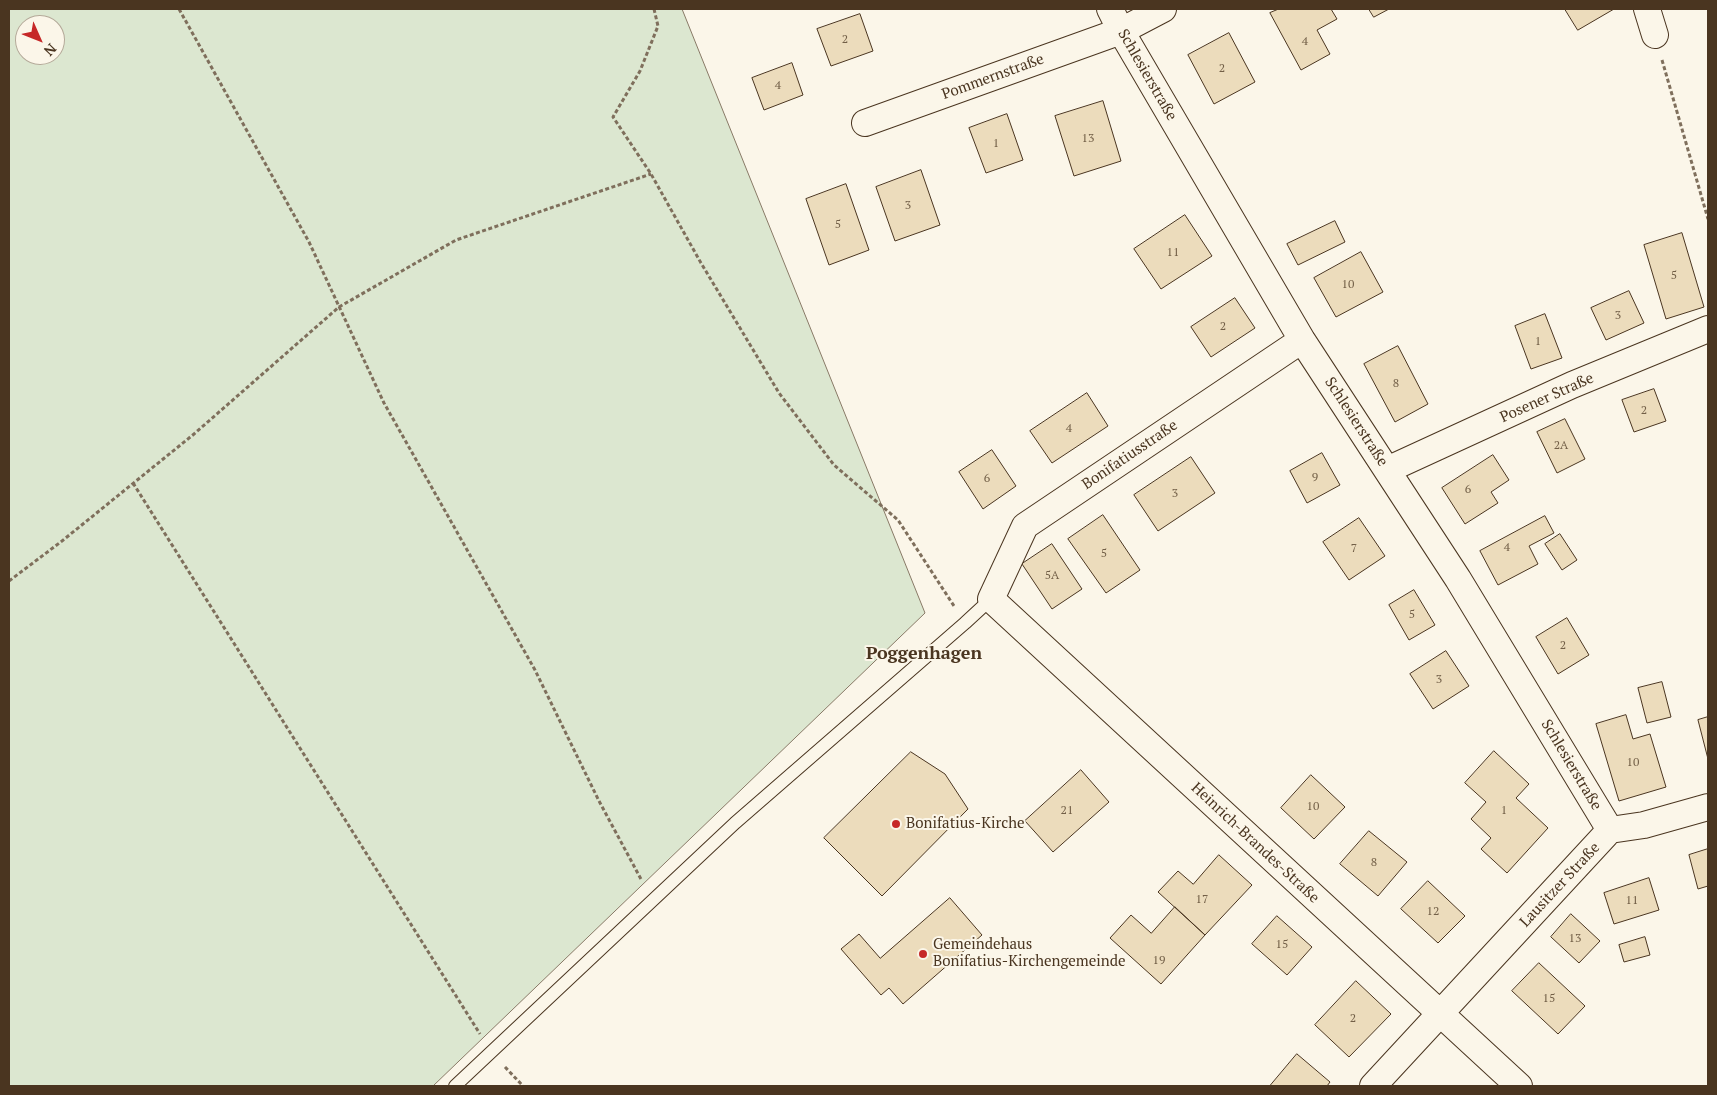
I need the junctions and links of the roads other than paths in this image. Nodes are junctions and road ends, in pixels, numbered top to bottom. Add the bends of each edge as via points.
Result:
1 (1163, 9) edge
2 (1647, 9) edge
3 (1115, 20) edge
4 (1655, 35) road end
5 (865, 123) dead end
6 (1708, 329) edge
7 (1302, 340) junction
8 (1388, 470) junction
9 (991, 599) junction
10 (1708, 807) edge
11 (1610, 830) junction
12 (1441, 1014) junction
13 (455, 1086) edge
14 (1373, 1086) edge
15 (1519, 1086) edge

1 - 3 street, Pommernstraße
2 - 4 street
3 - 5 street, Pommernstraße
3 - 7 street, Schlesierstraße
6 - 8 street, Posener Straße via 1572,385
7 - 8 street, Schlesierstraße
7 - 9 street, Bonifatiusstraße via 1025,526
8 - 11 street, Schlesierstraße
9 - 12 street, Heinrich-Brandes-Straße
9 - 13 lane via 735,823
10 - 11 street, Lausitzer Straße via 1644,825
11 - 12 street, Lausitzer Straße
12 - 14 street, Lausitzer Straße
12 - 15 street, Heinrich-Brandes-Straße

